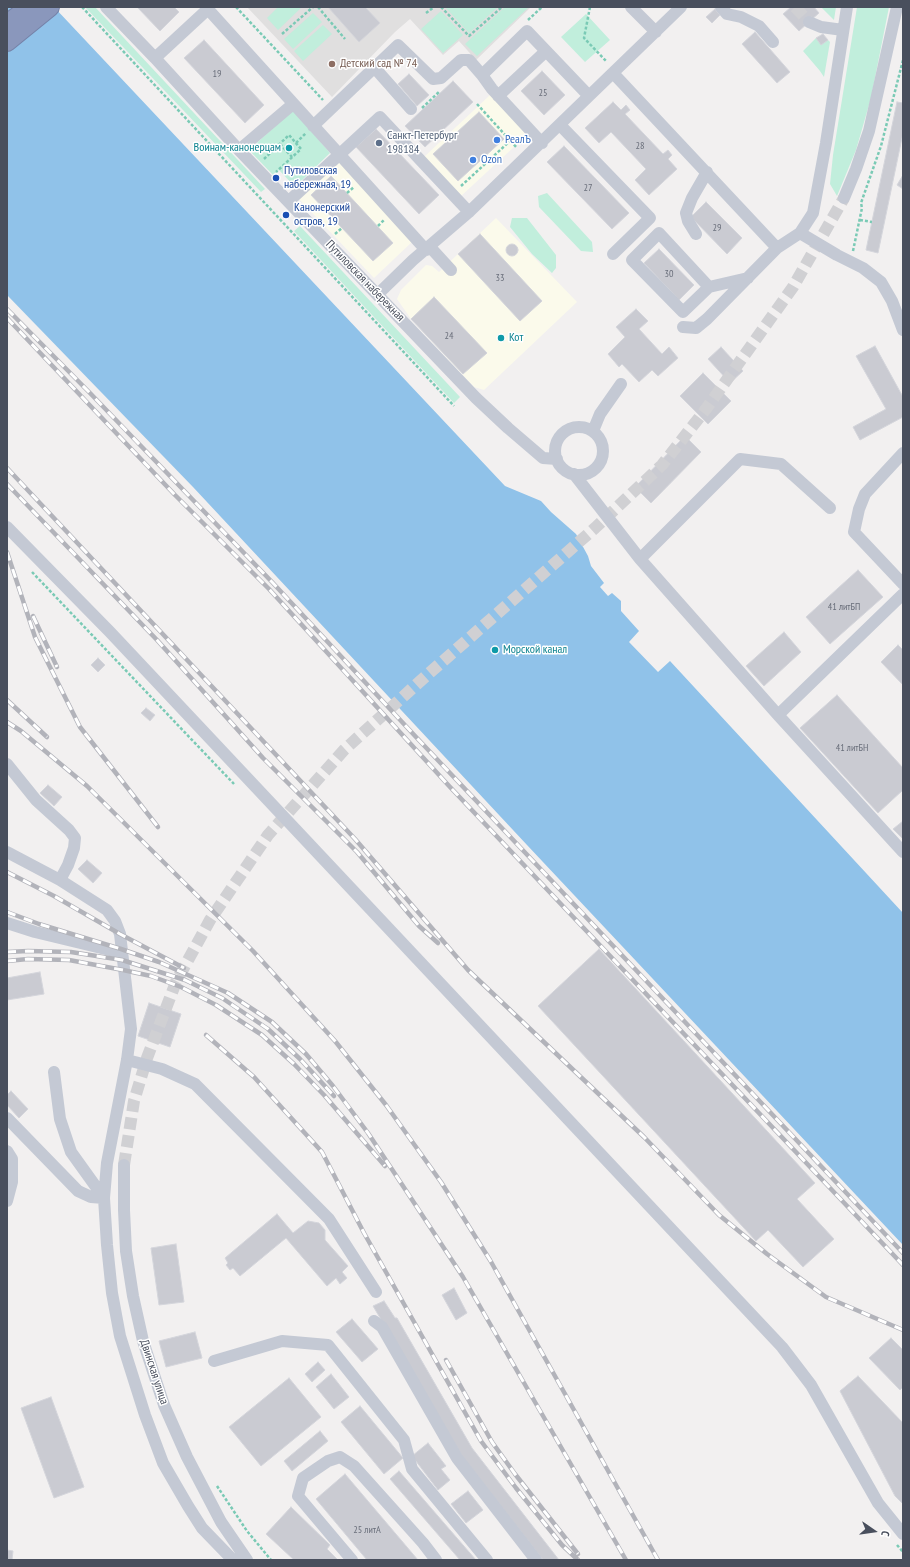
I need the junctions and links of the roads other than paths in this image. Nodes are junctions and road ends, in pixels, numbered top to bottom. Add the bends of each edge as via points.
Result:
1 (29, 7) edge
2 (50, 7) edge
3 (106, 7) edge
4 (631, 7) edge
5 (680, 7) edge
6 (720, 7) edge
7 (847, 7) edge
8 (897, 7) edge
9 (207, 8) edge
10 (809, 22) tunnel mouth
11 (7, 24) edge
12 (843, 30) junction
13 (656, 32) junction
14 (7, 42) edge
15 (773, 42) dead end
16 (545, 52) junction
17 (155, 58) junction
18 (374, 67) junction
19 (610, 68) junction
20 (482, 75) junction
21 (498, 96) junction
22 (589, 96) junction
23 (293, 104) junction
24 (411, 109) dead end
25 (560, 125) junction
26 (313, 126) junction
27 (542, 142) junction
28 (239, 150) junction
29 (339, 155) junction
30 (707, 172) junction
31 (844, 198) tunnel mouth
32 (289, 202) junction
33 (469, 212) junction
34 (800, 233) junction
35 (696, 234) dead end
36 (428, 248) junction
37 (777, 248) junction
38 (613, 254) dead end
39 (451, 270) dead end
40 (748, 278) junction
41 (709, 287) junction
42 (378, 294) junction
43 (683, 327) dead end
44 (903, 330) edge
45 (621, 384) dead end
46 (592, 431) junction
47 (903, 453) edge
48 (557, 459) junction
49 (574, 474) junction
50 (830, 508) dead end
51 (7, 527) edge
52 (640, 559) junction
53 (903, 584) edge
54 (903, 594) edge
55 (778, 715) junction
56 (7, 764) edge
57 (7, 852) edge
58 (903, 852) edge
59 (60, 880) junction
60 (7, 923) edge
61 (122, 953) junction
62 (127, 1060) junction
63 (54, 1072) dead end
64 (7, 1118) edge
65 (7, 1151) edge
66 (124, 1166) tunnel mouth
67 (104, 1198) junction
68 (7, 1201) edge
69 (376, 1292) dead end
70 (374, 1322) dead end
71 (214, 1361) dead end
72 (898, 1537) edge
73 (246, 1560) edge
74 (352, 1560) edge
75 (436, 1560) edge
76 (487, 1560) edge
77 (536, 1560) edge

1 - 11 highway
2 - 14 highway
3 - 17 street, Путиловская набережная
4 - 13 street
5 - 13 street
6 - 15 street via 727,14 741,17 759,26
7 - 12 street
8 - 31 street via 869,130
9 - 17 street
9 - 23 street
10 - 12 street via 821,27
12 - 34 street via 813,213
13 - 19 street
16 - 20 street via 527,31
16 - 21 street
16 - 22 street
17 - 28 street, Путиловская набережная
18 - 20 street via 398,45 433,79 441,78 460,60 469,60
18 - 24 street
18 - 26 street
19 - 22 street
19 - 30 street
20 - 21 street
21 - 27 street
22 - 25 street
23 - 26 street
23 - 28 street
25 - 27 street
25 - 38 street via 650,218
26 - 29 street
27 - 33 street
28 - 32 street, Путиловская набережная
29 - 32 street
29 - 33 street via 380,117
29 - 36 street
30 - 35 street via 686,213
30 - 37 street
32 - 42 street, Путиловская набережная
33 - 36 street
34 - 37 street
34 - 44 street via 863,268 881,282 892,301
36 - 39 street
36 - 42 street
37 - 40 street
40 - 41 street
40 - 43 street via 696,328
41 - 41 street via 659,233 632,260 683,312
42 - 48 street, Путиловская набережная via 476,398 508,428 543,458
45 - 46 street via 600,414
46 - 48 street via 584,427 566,430 555,446
46 - 49 street via 602,446 599,464 592,471
47 - 53 street via 865,494 854,532
48 - 49 street via 565,470
49 - 52 street
50 - 52 street via 781,464 740,459
51 - 72 street via 116,638 782,1347 811,1385
52 - 55 street
54 - 55 street
55 - 58 street
56 - 59 street via 36,800 75,838 68,865
57 - 59 street
59 - 61 street via 107,910 120,934
60 - 61 street
61 - 62 street via 131,1029
62 - 67 street via 107,1163
62 - 69 street via 162,1069 195,1084 329,1219
63 - 67 street via 60,1119 71,1152
64 - 67 street via 78,1191 91,1197
65 - 68 street via 12,1159 12,1182
66 - 73 street, Двинская улица via 126,1251 143,1341 164,1405 184,1451 221,1522
67 - 73 street via 112,1293 120,1336 163,1463 202,1528 232,1559
70 - 77 street via 382,1327 457,1458
71 - 76 street via 282,1341 328,1345 404,1440 412,1469
74 - 75 street via 298,1496 303,1478 328,1461 340,1457 354,1466

